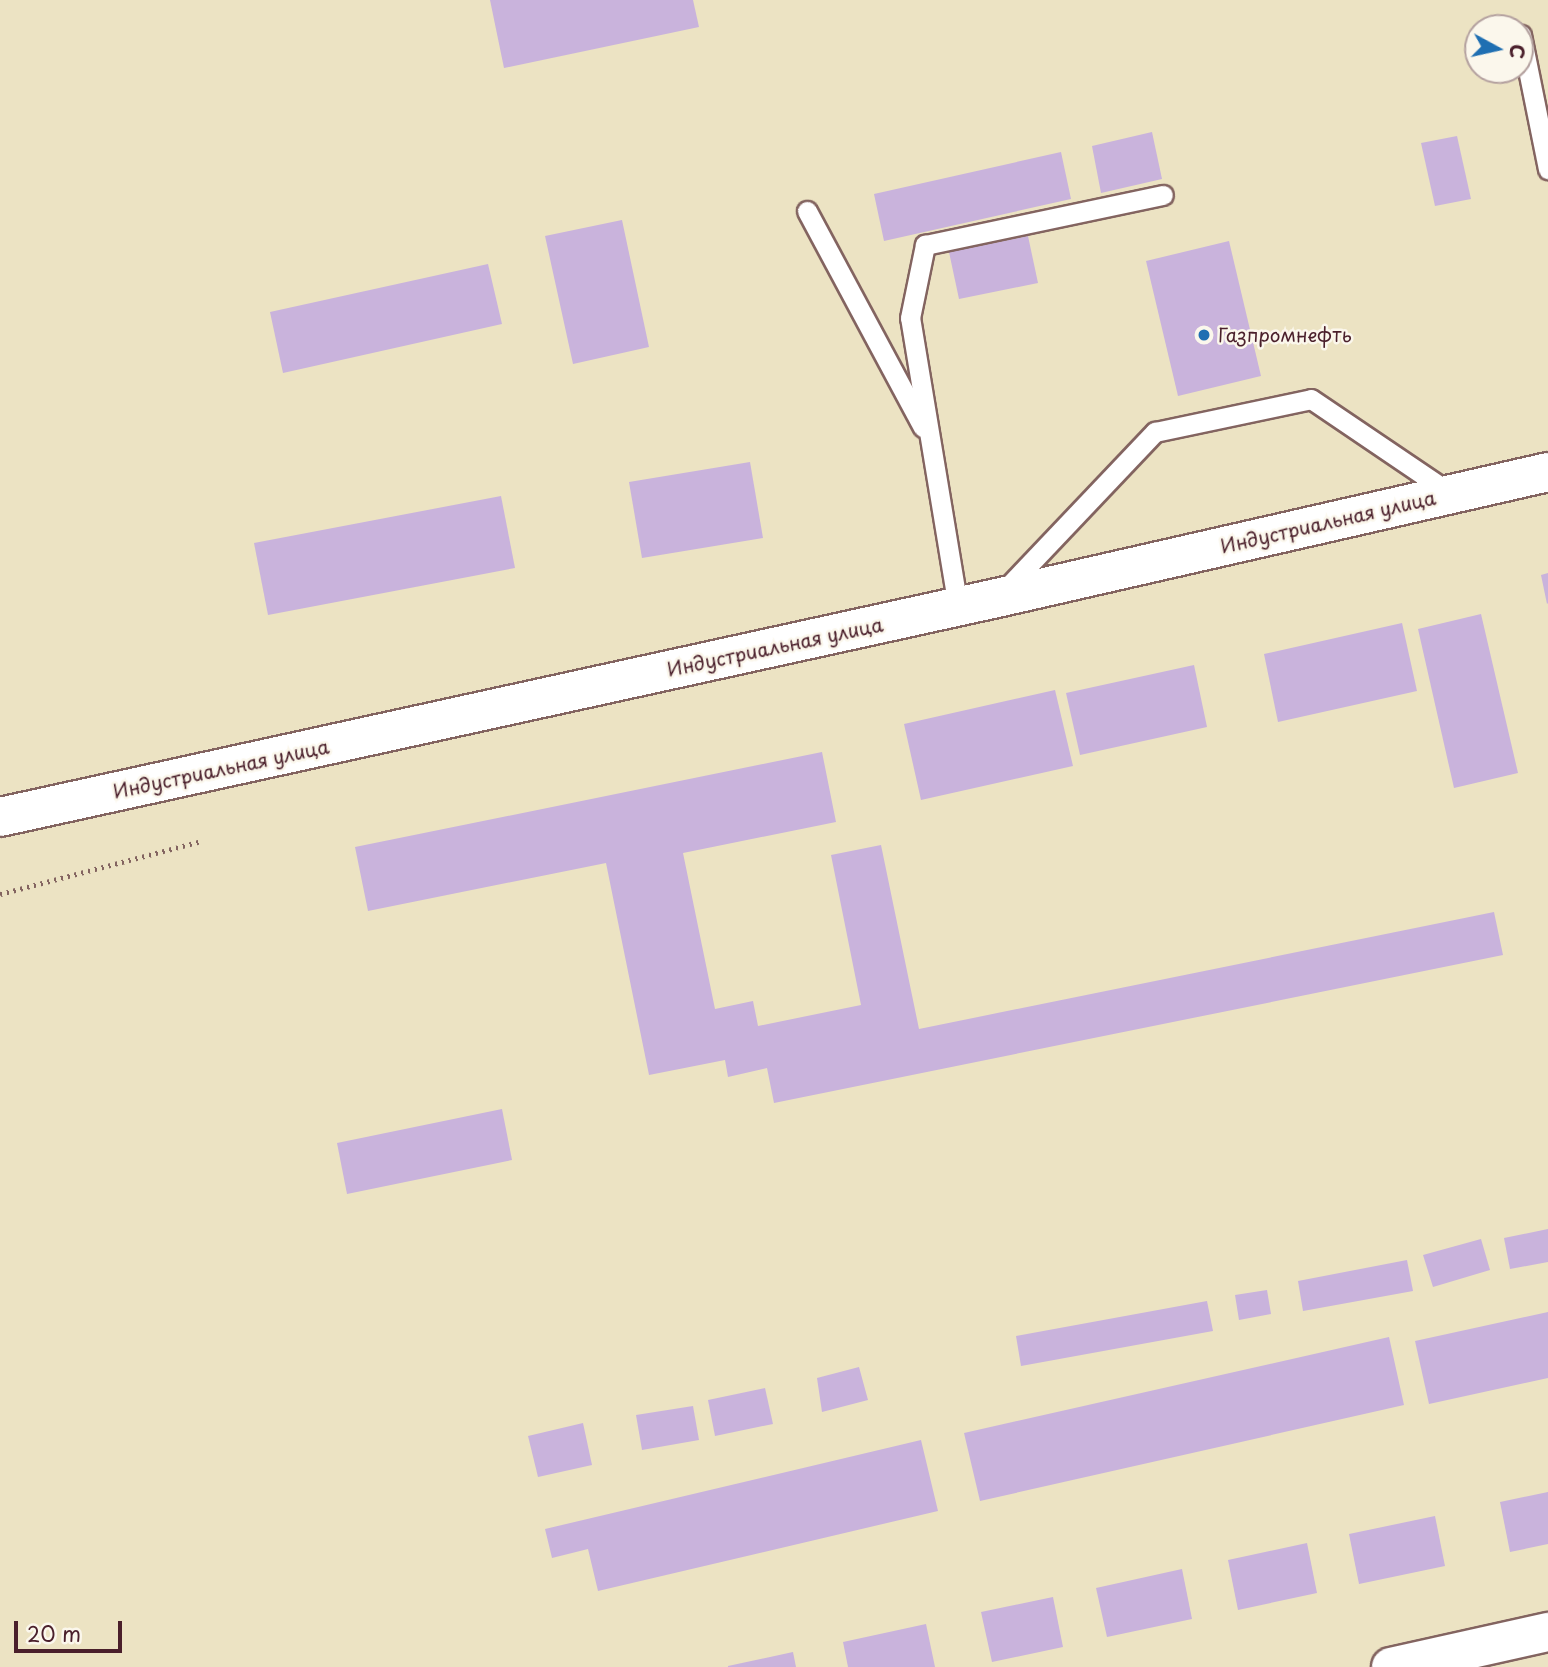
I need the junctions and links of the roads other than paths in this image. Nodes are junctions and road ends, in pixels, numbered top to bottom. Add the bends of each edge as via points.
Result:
1 (1531, 84) edge
2 (1548, 169) edge
3 (1163, 195) dead end
4 (807, 211) dead end
5 (930, 440) junction
6 (1548, 472) edge
7 (1450, 494) junction
8 (997, 598) junction
9 (958, 607) junction
10 (0, 817) edge
11 (1548, 1632) edge
12 (1433, 1663) edge
13 (1391, 1667) edge

1 - 2 lane
3 - 5 lane via 925,245 910,318
4 - 5 lane
5 - 9 lane
6 - 7 street, Индустриальная улица
7 - 8 street, Индустриальная улица
7 - 8 lane via 1311,399 1155,432
8 - 9 street, Индустриальная улица
9 - 10 street, Индустриальная улица
11 - 12 street
12 - 13 street

